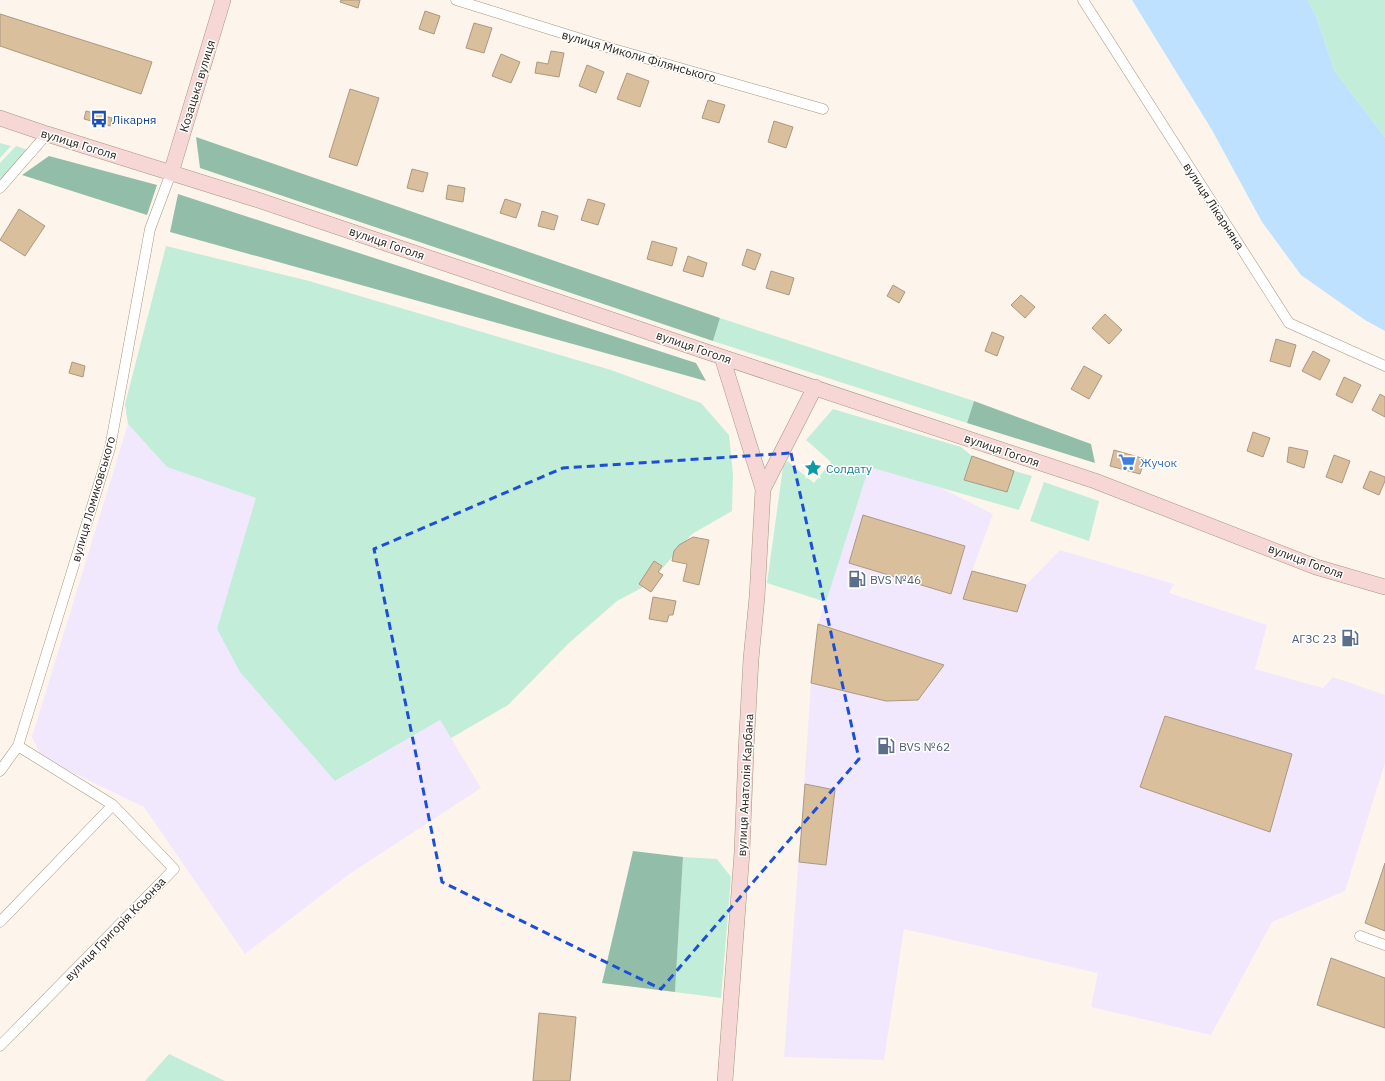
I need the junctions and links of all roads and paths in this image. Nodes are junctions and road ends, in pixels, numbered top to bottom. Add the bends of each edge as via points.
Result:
1 (223, 0) edge
2 (456, 0) edge
3 (1083, 0) edge
4 (822, 109) dead end
5 (0, 118) edge
6 (47, 134) junction
7 (171, 173) junction
8 (0, 188) edge
9 (722, 357) junction
10 (1385, 366) edge
11 (815, 387) junction
12 (763, 489) junction
13 (1385, 587) edge
14 (18, 746) junction
15 (0, 771) edge
16 (113, 804) junction
17 (0, 922) edge
18 (1360, 936) dead end
19 (1385, 945) edge
20 (0, 1046) edge
21 (725, 1081) edge

1 - 7 street, Козацька вулиця
2 - 4 street, вулиця Миколи Філянського via 610,48
3 - 10 street, вулиця Лікарняна via 1289,323
5 - 6 street, вулиця Гоголя
6 - 7 street, вулиця Гоголя
6 - 8 street
7 - 9 street, вулиця Гоголя via 256,199
7 - 14 street, вулиця Ломиковського via 150,229 110,448
9 - 11 street, вулиця Гоголя
9 - 12 street
11 - 12 street
11 - 13 street, вулиця Гоголя via 1096,482 1316,567
12 - 21 street, вулиця Анатолія Карбана
14 - 15 street, вулиця Ломиковського
14 - 16 street, вулиця Григорія Ксьонза
16 - 17 street
16 - 20 street, вулиця Григорія Ксьонза via 174,868
18 - 19 street

